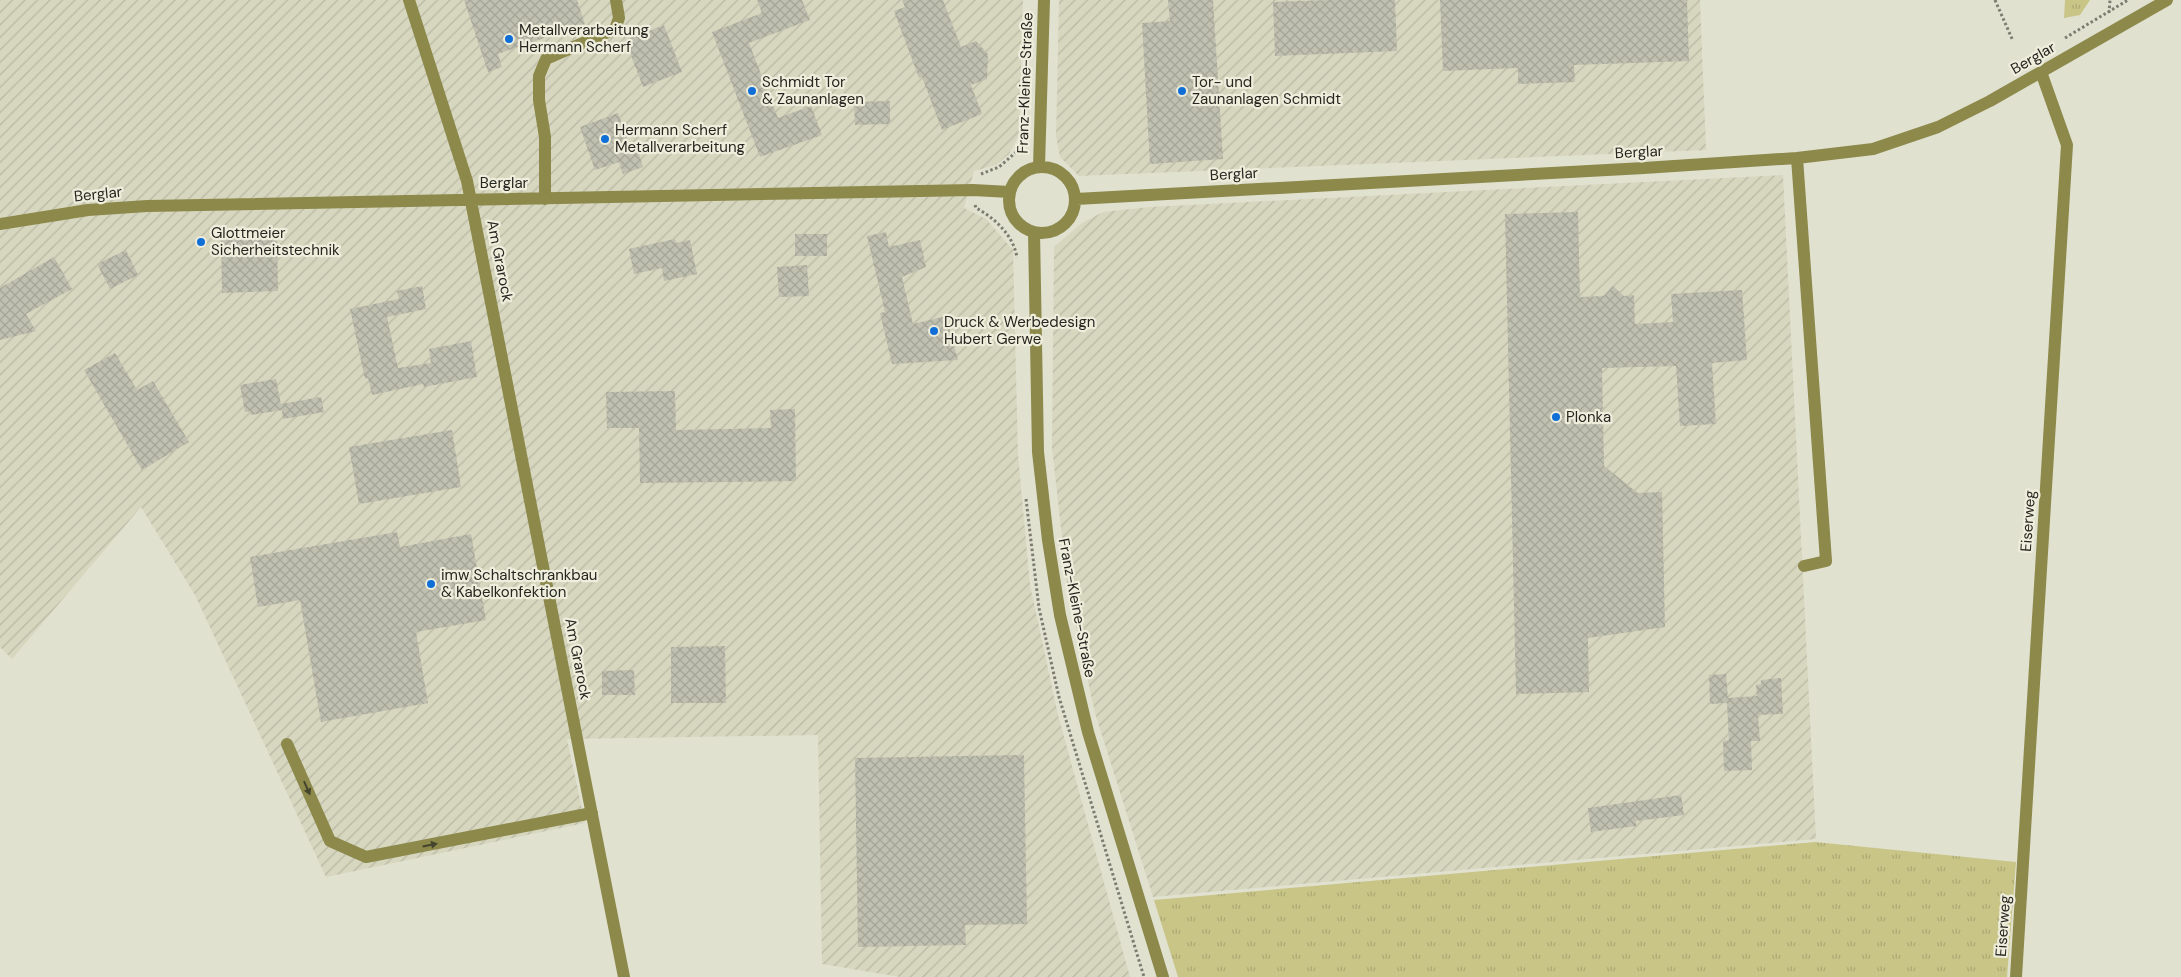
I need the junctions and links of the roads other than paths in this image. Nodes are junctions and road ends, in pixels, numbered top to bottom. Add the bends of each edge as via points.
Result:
1 (409, 0) edge
2 (616, 0) edge
3 (1044, 0) edge
4 (2167, 0) edge
5 (2041, 72) junction
6 (1797, 158) junction
7 (1039, 166) junction
8 (1010, 192) junction
9 (545, 199) junction
10 (1076, 199) junction
11 (471, 200) junction
12 (0, 224) edge
13 (1034, 232) junction
14 (1804, 566) dead end
15 (287, 744) dead end
16 (592, 812) junction
17 (624, 977) edge
18 (1163, 977) edge
19 (2016, 977) edge

1 - 11 street, Am Grarock
2 - 9 street via 619,18 615,29 546,59 538,76 545,137
3 - 7 street, Franz-Kleine-Straße
4 - 5 street, Berglar
5 - 6 street, Berglar via 1938,127 1873,149
5 - 19 street, Eiserweg via 2067,145
6 - 10 street, Berglar
6 - 14 street via 1826,561
7 - 8 street via 1020,175
7 - 10 street via 1050,167 1064,175 1074,188
8 - 9 street, Berglar via 973,190
8 - 13 street via 1012,214 1021,225
9 - 11 street, Berglar
10 - 13 street via 1075,209 1063,226 1054,231
11 - 12 street, Berglar via 147,206 88,210
11 - 16 street, Am Grarock
13 - 18 street, Franz-Kleine-Straße via 1038,452 1060,616 1088,732
15 -> 16 street via 330,841 366,857
16 - 17 street, Am Grarock

